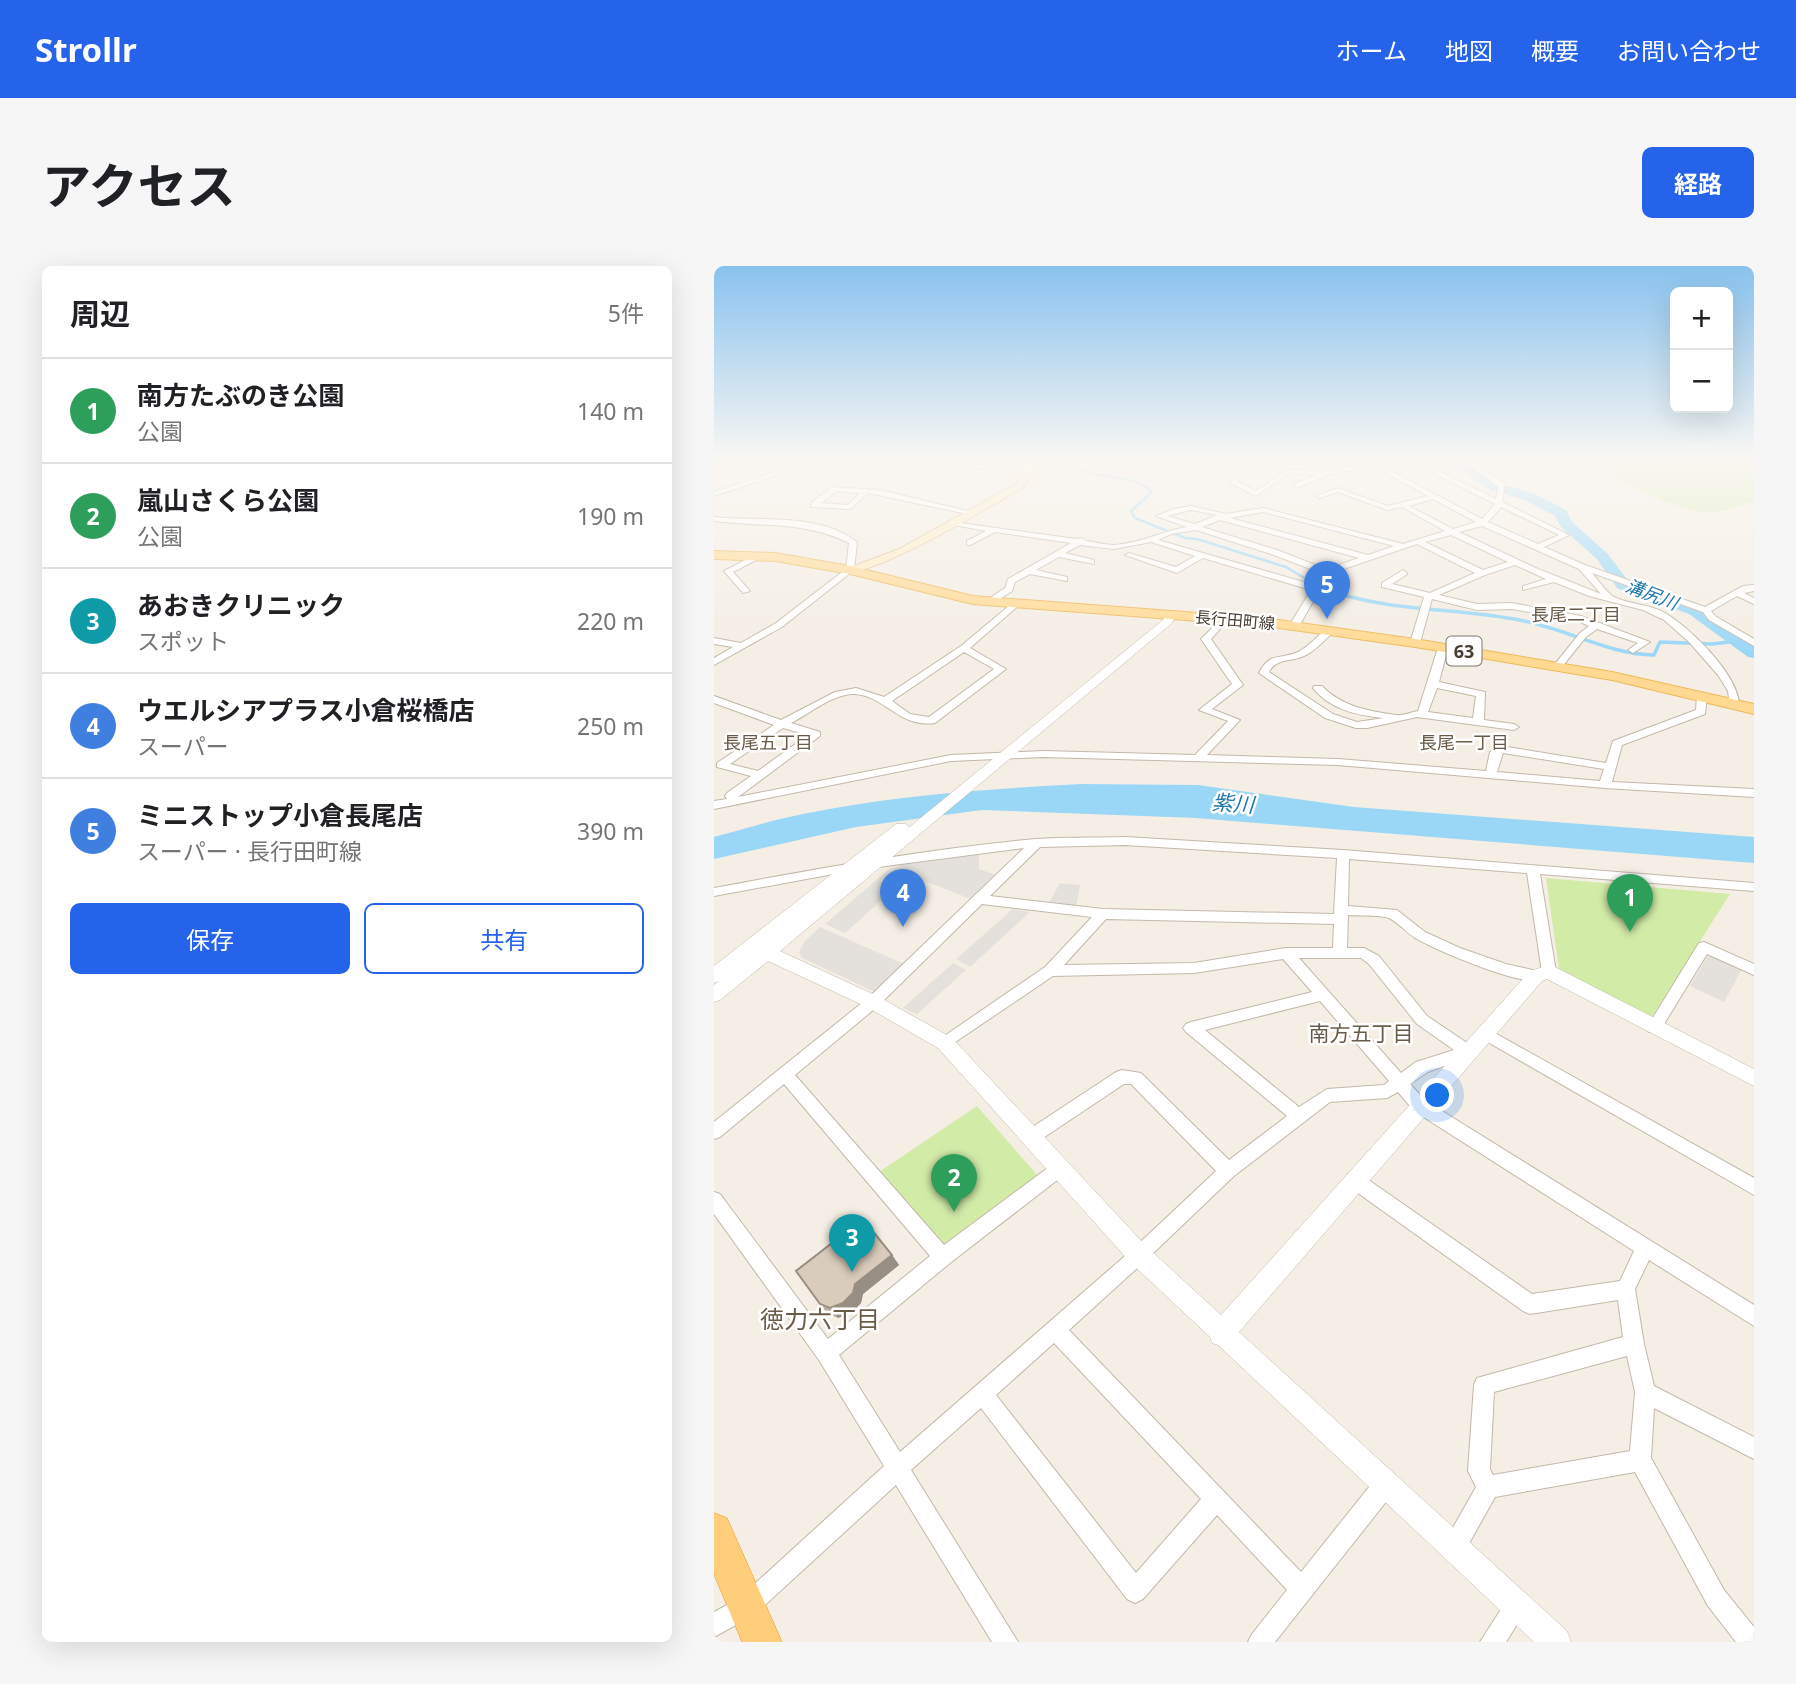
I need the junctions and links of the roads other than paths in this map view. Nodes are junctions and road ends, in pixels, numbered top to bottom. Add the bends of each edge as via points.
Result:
1 (833, 524) edge
2 (953, 524) edge
3 (954, 524) edge
4 (1186, 524) edge
5 (1202, 524) edge
6 (1250, 524) edge
7 (1318, 524) edge
8 (1436, 524) edge
9 (1479, 524) edge
10 (1486, 524) edge
11 (1541, 524) edge
12 (1195, 527) junction
13 (994, 530) junction
14 (1450, 532) junction
15 (1082, 540) junction
16 (1151, 540) junction
17 (1419, 542) junction
18 (970, 544) dead end
19 (1169, 545) junction
20 (1403, 546) junction
21 (1538, 547) junction
22 (1058, 554) junction
23 (714, 555) edge
24 (1129, 555) dead end
25 (1202, 555) junction
26 (757, 556) junction
27 (1365, 557) junction
28 (1143, 559) junction
29 (1091, 562) dead end
30 (1516, 562) junction
31 (1581, 567) junction
32 (850, 570) junction
33 (1029, 570) junction
34 (1326, 572) junction
35 (1402, 573) dead end
36 (1482, 573) junction
37 (1064, 579) dead end
38 (1554, 579) junction
39 (1315, 588) junction
40 (1526, 589) dead end
41 (1754, 589) edge
42 (747, 591) dead end
43 (1737, 593) junction
44 (1428, 597) junction
45 (1609, 597) junction
46 (1754, 601) edge
47 (990, 602) junction
48 (1016, 603) junction
49 (1706, 610) junction
50 (1170, 615) junction
51 (1224, 619) junction
52 (1596, 625) junction
53 (1294, 626) junction
54 (1329, 631) junction
55 (714, 641) edge
56 (1415, 643) junction
57 (1754, 643) edge
58 (742, 646) junction
59 (1443, 648) junction
60 (964, 649) junction
61 (1633, 650) dead end
62 (714, 662) edge
63 (1558, 666) junction
64 (1433, 684) junction
65 (1318, 688) dead end
66 (1702, 696) junction
67 (714, 699) edge
68 (885, 701) junction
69 (1734, 704) junction
70 (1754, 709) edge
71 (1422, 714) junction
72 (1400, 718) junction
73 (1478, 722) junction
74 (782, 724) junction
75 (1514, 727) dead end
76 (995, 757) junction
77 (1198, 758) junction
78 (1611, 766) junction
79 (759, 775) junction
80 (1491, 776) junction
81 (1605, 785) junction
82 (1754, 793) edge
83 (731, 796) dead end
84 (714, 805) edge
85 (1037, 843) junction
86 (891, 844) junction
87 (1343, 853) junction
88 (876, 864) junction
89 (855, 866) junction
90 (1533, 869) junction
91 (1729, 886) junction
92 (1754, 887) edge
93 (714, 892) edge
94 (1754, 897) edge
95 (979, 899) junction
96 (1103, 914) junction
97 (1341, 914) junction
98 (761, 949) junction
99 (1340, 952) junction
100 (1286, 953) junction
101 (1754, 970) edge
102 (1050, 971) junction
103 (1542, 974) junction
104 (714, 976) edge
105 (714, 995) edge
106 (1322, 995) junction
107 (873, 1002) junction
108 (1654, 1028) junction
109 (1484, 1033) junction
110 (945, 1043) junction
111 (1468, 1051) junction
112 (786, 1075) junction
113 (1754, 1079) edge
114 (1399, 1084) junction
115 (1420, 1106) junction
116 (1298, 1116) junction
117 (714, 1132) edge
118 (1031, 1137) junction
119 (1059, 1169) junction
120 (1228, 1171) junction
121 (1354, 1180) junction
122 (1754, 1187) edge
123 (714, 1200) edge
124 (1645, 1248) junction
125 (1139, 1255) junction
126 (943, 1257) junction
127 (1626, 1289) junction
128 (1754, 1316) edge
129 (1055, 1329) junction
130 (1221, 1334) junction
131 (1634, 1344) junction
132 (826, 1353) junction
133 (1645, 1392) junction
134 (982, 1393) junction
135 (1754, 1448) edge
136 (1640, 1460) junction
137 (899, 1467) junction
138 (1385, 1485) junction
139 (1488, 1487) junction
140 (1216, 1499) junction
141 (714, 1531) edge
142 (1454, 1548) junction
143 (1302, 1589) junction
144 (1517, 1605) junction
145 (746, 1607) junction
146 (714, 1625) edge
147 (762, 1642) edge
148 (1006, 1642) edge
149 (1260, 1642) edge
150 (1492, 1642) edge
151 (1556, 1642) edge
152 (1751, 1642) edge

1 - 32 street via 853,542
2 - 32 main road via 903,551
3 - 13 street
4 - 12 street
5 - 12 street
6 - 27 street
7 - 20 street
8 - 14 street
9 - 14 street
10 - 21 street
11 - 21 street via 1565,535
12 - 16 street
12 - 34 street
13 - 15 street
13 - 18 street
14 - 17 street
14 - 30 street
15 - 16 street via 1114,547
15 - 22 street
16 - 19 street
17 - 20 street
17 - 36 street
19 - 25 street
19 - 28 street
20 - 27 street
21 - 31 street
22 - 29 street
22 - 33 street
23 - 26 main road, 長行田町線 / 63
24 - 28 street
25 - 28 street via 1177,570
25 - 39 street
26 - 32 main road, 長行田町線 / 63
26 - 42 street via 727,571
27 - 34 street
30 - 36 street
30 - 38 street
31 - 45 street
31 - 49 street
32 - 47 main road, 長行田町線 / 63
32 - 58 street via 779,625
33 - 37 street
33 - 47 street
34 - 39 street
35 - 44 street via 1385,585
36 - 44 street
38 - 40 street
38 - 45 street
39 - 53 street
41 - 43 street
43 - 46 street
43 - 49 street
44 - 52 street via 1477,607 1511,606 1581,618
44 - 56 street
45 - 69 street via 1675,624 1725,677
47 - 48 main road, 長行田町線 / 63
48 - 50 main road, 長行田町線 / 63
48 - 60 street
49 - 57 street
50 - 51 main road, 長行田町線 / 63
50 - 76 street via 1154,621
50 - 76 street
51 - 53 main road, 長行田町線 / 63
51 - 77 street via 1206,639 1238,685 1204,710 1235,720
52 - 61 street via 1645,642
52 - 63 street
53 - 54 main road, 長行田町線 / 63
54 - 56 main road, 長行田町線 / 63
54 - 72 street via 1302,654 1268,665 1264,673 1338,719 1367,725
55 - 58 street
56 - 59 main road, 長行田町線 / 63
58 - 62 street
59 - 63 main road, 長行田町線 / 63
59 - 64 street
60 - 68 street
60 - 68 street via 1001,669 931,720 907,718
63 - 66 main road, 長行田町線 / 63
64 - 71 street
64 - 73 street via 1482,694
65 - 72 street via 1344,709
66 - 69 main road, 長行田町線 / 63
66 - 78 street via 1701,712 1617,743
67 - 74 street
68 - 74 street via 856,691 835,695
69 - 70 main road, 長行田町線 / 63
71 - 72 street
71 - 73 street
73 - 75 street
74 - 79 street via 816,734
74 - 79 street via 721,765
76 - 77 street
76 - 84 street via 951,758
76 - 86 street
77 - 80 street via 1338,762
78 - 80 street via 1501,749 1496,752
78 - 81 street
79 - 83 street
80 - 81 street
81 - 82 street
85 - 87 street via 1125,841
85 - 88 street
85 - 95 street
86 - 88 street
86 - 89 street
87 - 90 street
87 - 97 street
88 - 89 street
88 - 98 street
89 - 93 street
89 - 98 street
90 - 91 street
90 - 103 street
91 - 92 street
91 - 94 street
95 - 96 street
95 - 107 street
96 - 97 street
96 - 102 street
97 - 99 street
97 - 103 street via 1392,913 1420,935 1455,952 1505,969
98 - 104 street
98 - 105 street
98 - 107 street
99 - 100 street
99 - 111 street via 1364,953 1374,960 1422,1020
100 - 102 street via 1194,968
100 - 106 street
101 - 108 street via 1704,947
102 - 110 street
103 - 108 street
103 - 109 street
106 - 114 street
106 - 116 street via 1191,1028
107 - 110 street
107 - 112 street
108 - 113 street
109 - 111 street
109 - 122 street
110 - 118 street
111 - 114 street via 1422,1066
111 - 115 street
112 - 117 street
112 - 126 street
114 - 115 street
114 - 116 street via 1387,1091 1327,1096
115 - 121 street
115 - 124 street
116 - 120 street
118 - 119 street
118 - 120 street via 1122,1077 1135,1078
119 - 125 street
119 - 126 street
120 - 125 street
121 - 127 street via 1530,1304
121 - 130 street
123 - 132 street
124 - 127 street
124 - 128 street
125 - 129 street
125 - 130 street
126 - 132 street
127 - 131 street
129 - 134 street
129 - 140 street
130 - 138 street
131 - 133 street
131 - 139 street via 1484,1385 1479,1471
132 - 137 street
133 - 135 street
133 - 136 street
134 - 137 street
134 - 140 street via 1135,1591
136 - 139 street
136 - 152 street via 1716,1598
137 - 145 street
137 - 148 street
138 - 142 street
138 - 143 street
139 - 142 street
140 - 143 street
141 - 145 highway
142 - 144 street
143 - 149 street
144 - 150 street
144 - 151 street
145 - 146 street
145 - 147 highway

